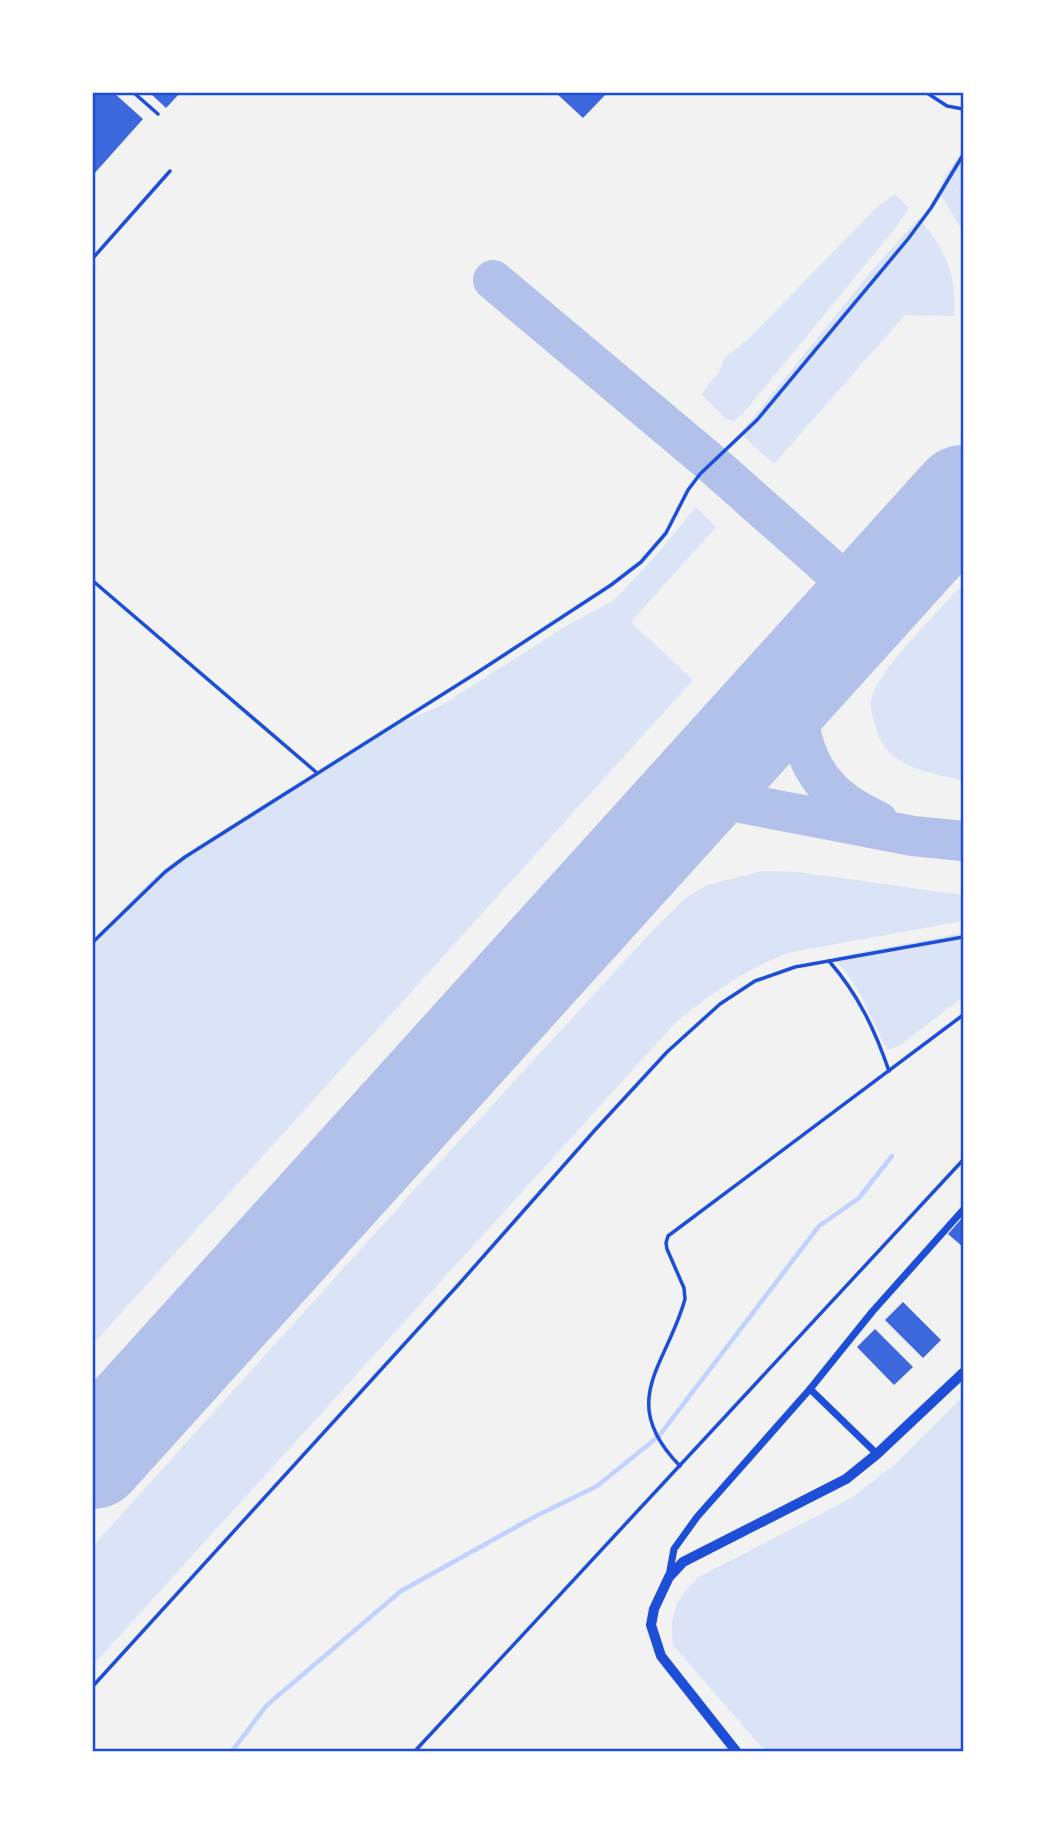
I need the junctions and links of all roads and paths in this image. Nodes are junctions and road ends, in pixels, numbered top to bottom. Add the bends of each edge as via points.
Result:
1 (134, 93) edge
2 (927, 93) edge
3 (963, 110) edge
4 (158, 114) dead end
5 (963, 155) edge
6 (170, 171) dead end
7 (93, 258) edge
8 (93, 581) edge
9 (316, 772) junction
10 (963, 937) edge
11 (93, 942) edge
12 (829, 961) junction
13 (963, 1015) edge
14 (889, 1071) junction
15 (963, 1160) edge
16 (963, 1210) edge
17 (963, 1373) edge
18 (810, 1388) junction
19 (877, 1454) junction
20 (680, 1466) junction
21 (669, 1577) junction
22 (93, 1686) edge
23 (415, 1751) edge
24 (736, 1751) edge

1 - 4 lane
2 - 3 lane
5 - 9 lane via 908,239 757,420 694,482 666,533 641,562 478,672
6 - 7 lane
8 - 9 lane
9 - 11 lane via 175,864
10 - 12 lane
12 - 14 lane via 860,1001
12 - 22 lane via 755,981 720,1004 667,1052
13 - 14 lane
14 - 20 lane via 668,1236 667,1249 685,1299 653,1374 649,1408 659,1440
15 - 20 lane
16 - 18 street
17 - 19 street
18 - 19 street
18 - 21 street via 679,1540
19 - 21 street via 846,1479 683,1562
20 - 23 lane
21 - 24 street via 651,1625 661,1656

